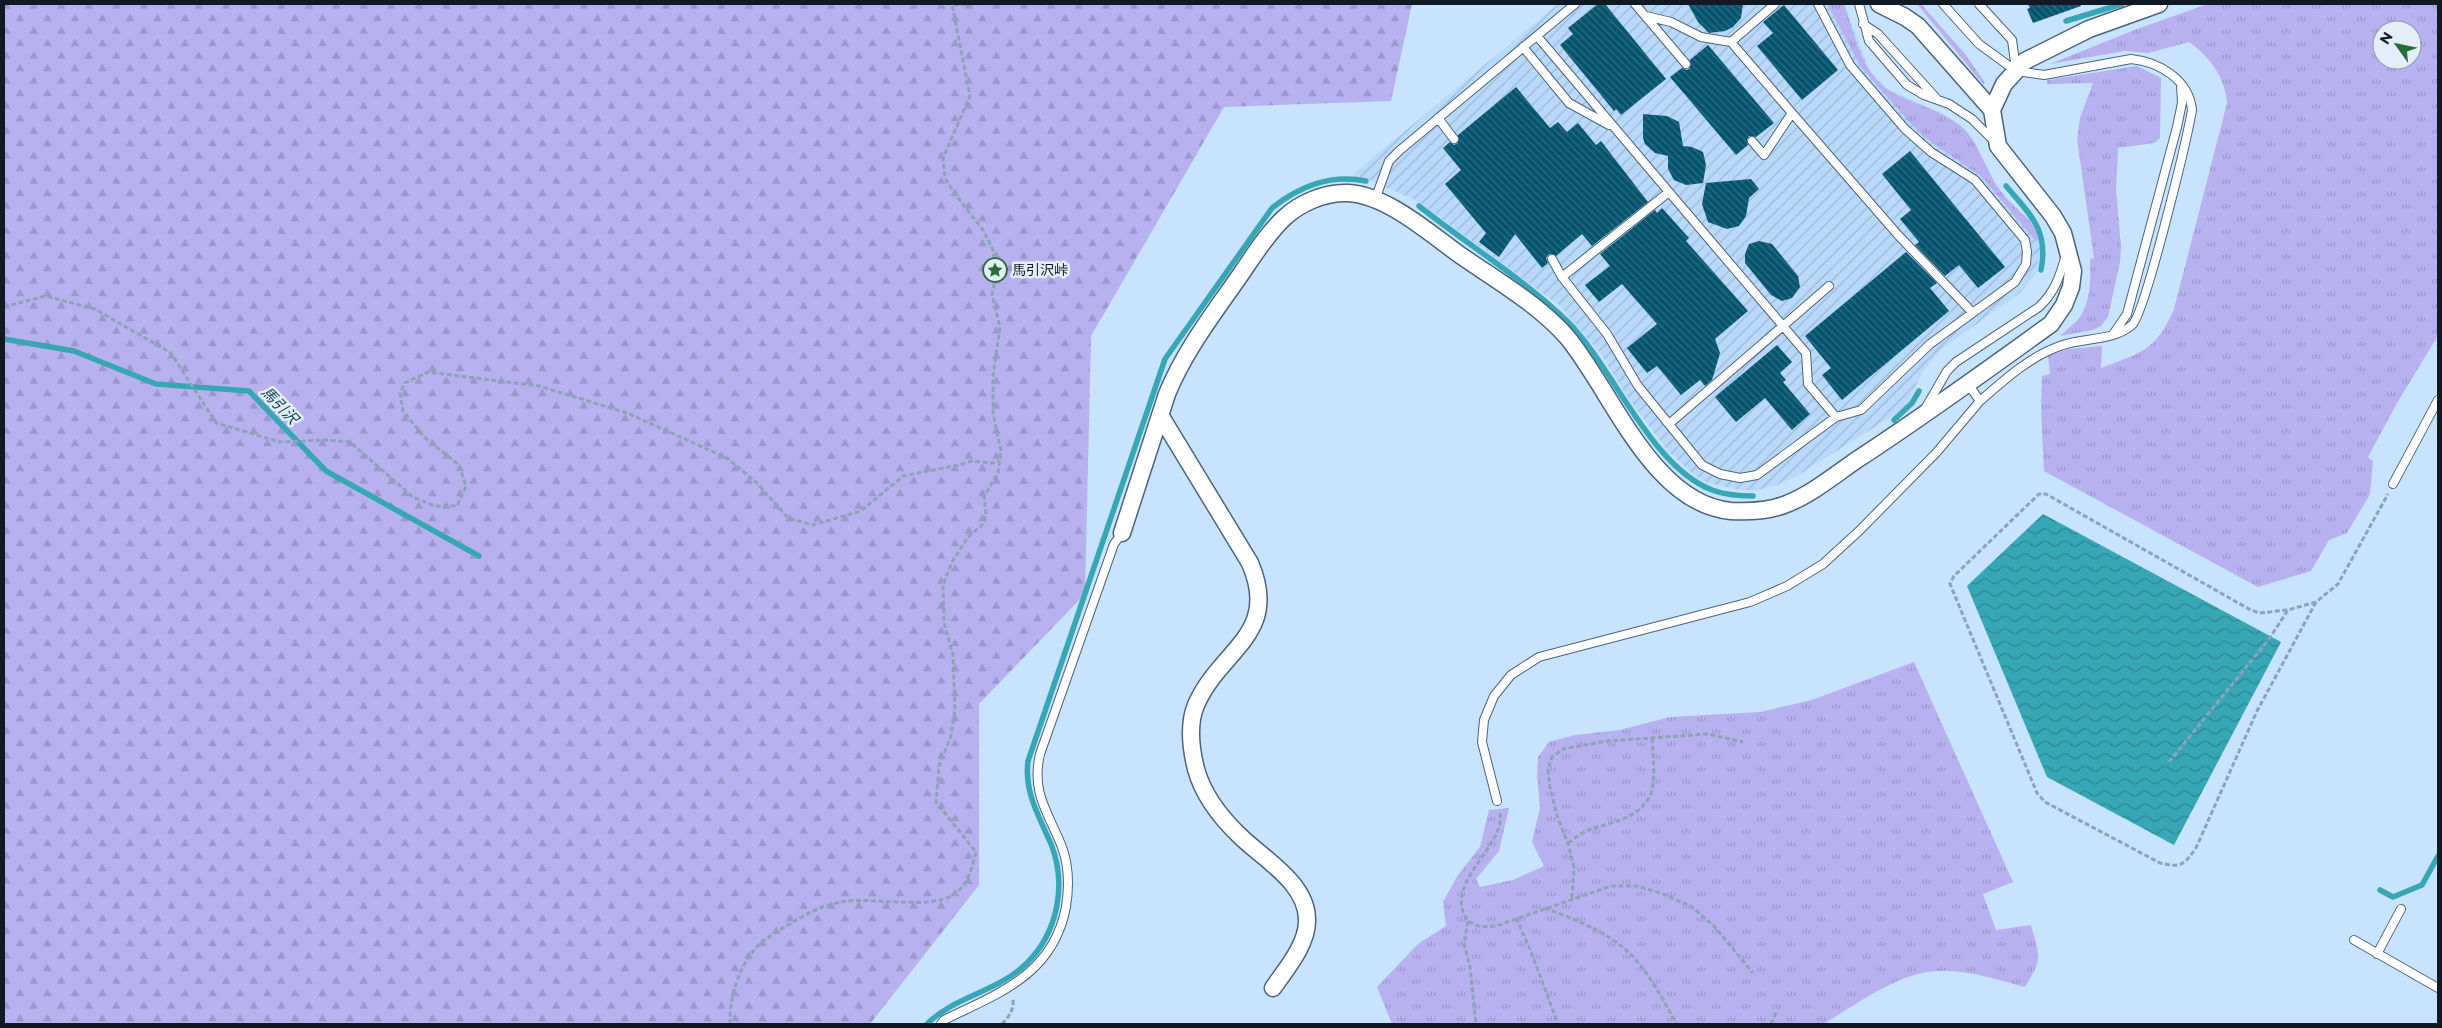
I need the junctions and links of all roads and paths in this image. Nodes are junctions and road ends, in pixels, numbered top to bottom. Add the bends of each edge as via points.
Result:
1 (953, 4) edge
2 (978, 4) edge
3 (1575, 4) edge
4 (1635, 4) edge
5 (1775, 4) edge
6 (1818, 4) edge
7 (1859, 4) edge
8 (1878, 4) edge
9 (1943, 4) edge
10 (1979, 4) edge
11 (2159, 4) edge
12 (1646, 16) junction
13 (1863, 24) junction
14 (1537, 36) junction
15 (1731, 42) junction
16 (1523, 47) junction
17 (1686, 64) dead end
18 (2016, 71) junction
19 (2181, 84) junction
20 (1938, 100) junction
21 (1992, 110) junction
22 (1792, 113) junction
23 (1438, 118) junction
24 (1613, 127) junction
25 (1454, 139) dead end
26 (1752, 141) dead end
27 (1998, 146) junction
28 (1669, 192) junction
29 (1375, 200) junction
30 (2068, 248) junction
31 (1552, 259) dead end
32 (1562, 278) junction
33 (1829, 286) dead end
34 (4, 307) edge
35 (1972, 312) junction
36 (1783, 326) junction
37 (2113, 334) junction
38 (1968, 384) junction
39 (2438, 400) edge
40 (1980, 401) junction
41 (1160, 415) junction
42 (1922, 416) junction
43 (1836, 417) junction
44 (1669, 424) junction
45 (1000, 460) junction
46 (2393, 484) joint
47 (1122, 533) joint
48 (2316, 602) junction
49 (2288, 610) junction
50 (1652, 738) junction
51 (1743, 742) dead end
52 (2168, 762) dead end
53 (1497, 801) joint
54 (1568, 843) junction
55 (1572, 898) junction
56 (1544, 908) junction
57 (2400, 909) dead end
58 (1516, 918) junction
59 (1468, 921) junction
60 (2354, 940) dead end
61 (2377, 954) junction
62 (1753, 973) dead end
63 (1012, 986) junction
64 (1273, 988) dead end
65 (2438, 988) edge
66 (1777, 1010) dead end
67 (730, 1024) edge
68 (940, 1024) edge
69 (1002, 1024) edge
70 (1476, 1024) edge
71 (1558, 1024) edge
72 (1677, 1024) edge
73 (1771, 1024) edge

1 - 2 path
1 - 45 path via 970,96 942,158 945,178 983,230 993,250 996,276 992,294 1000,327 993,376 993,413 1002,451
3 - 14 lane
4 - 12 lane
5 - 15 lane
6 - 35 lane via 1850,65 1905,129 1931,152 1975,180 2025,240 2026,264 2021,274 2015,282
7 - 13 lane
8 - 21 street via 1918,26
9 - 18 lane via 1979,44
10 - 18 lane via 2012,40
11 - 18 street via 2055,44 2025,61
12 - 15 lane via 1671,22 1702,37
12 - 17 lane
13 - 20 lane via 1878,34
13 - 20 lane via 1869,41 1907,85
14 - 16 lane
14 - 24 lane
15 - 22 lane
16 - 23 lane
16 - 24 lane via 1569,103
18 - 19 lane via 2044,75 2131,59 2154,64
18 - 21 street via 2004,84
19 - 37 lane via 2182,104 2177,127 2138,275 2127,314
19 - 37 lane via 2191,97 2192,110 2150,278 2139,315 2132,325
20 - 27 lane via 1972,119
21 - 27 street
22 - 26 lane via 1764,154
22 - 35 lane via 1898,235
23 - 25 lane
23 - 29 lane via 1389,161
24 - 28 lane
27 - 30 street via 2053,216
28 - 32 lane
28 - 36 lane
29 - 41 street via 1347,193 1320,197 1283,219 1197,337 1176,371
29 - 42 street via 1404,215 1551,321 1584,361 1655,464 1671,482 1708,506 1751,511 1769,510 1791,503
30 - 38 street via 2073,271 2064,305 2050,324
30 - 42 lane via 2050,297 1956,362 1947,371
31 - 32 lane
32 - 44 lane via 1607,334 1638,386
33 - 36 lane
34 - 45 path via 45,296 95,309 171,353 216,423 280,442 350,442 413,496 435,506 457,506 466,486 459,465 424,436 402,410 400,393 405,383 428,372 539,386 628,413 727,458 757,482 788,518 813,525 861,511 903,476 971,461 993,463
35 - 43 lane via 1930,344 1861,410
36 - 43 lane via 1806,352 1808,384
36 - 44 lane
37 - 40 lane via 2048,350 2006,378
38 - 40 lane
38 - 42 street
39 - 46 lane
40 - 53 lane via 1936,453 1859,531 1823,564 1787,586 1750,602 1539,657 1511,675 1494,696 1484,720 1482,742
41 - 47 street
41 - 64 street via 1250,563 1258,583 1260,604 1255,622 1205,688 1195,707 1191,749 1205,791 1218,812 1289,879 1302,899 1308,921 1303,942
43 - 44 lane via 1757,475 1740,478 1720,474 1702,465
45 - 67 path via 998,473 984,496 986,516 982,525 968,537 943,584 944,623 953,655 955,710 951,736 939,766 936,802 976,852 971,873 955,894 940,901 847,901 815,909 764,940 747,961 736,984
46 - 48 path via 2338,584
47 - 63 lane via 1110,553 1036,770 1037,788 1063,850 1068,871 1069,892 1063,921 1057,938 1042,960
48 - 49 path
48 - 49 path via 2257,711 2196,848 2186,862 2174,866 2160,863 2045,802 2037,792 1950,584 1954,576 2039,494 2046,494 2249,609 2259,613
49 - 52 path via 2270,639
50 - 51 path via 1708,734
50 - 54 path via 1650,795 1637,812 1618,822 1589,830
50 - 54 path via 1563,749 1552,757 1548,769 1550,787
53 - 59 path via 1500,818 1496,834 1466,883 1461,898 1462,910
54 - 55 path via 1574,868
55 - 56 path
55 - 62 path via 1611,886 1636,886 1661,893 1692,907 1714,926
56 - 58 path
56 - 72 path via 1586,923 1634,958
57 - 61 lane
58 - 59 path via 1496,926 1480,927
58 - 71 path
59 - 70 path via 1464,944 1470,967
60 - 61 lane
61 - 65 lane
63 - 68 lane
63 - 69 path via 1014,1006
66 - 73 path

